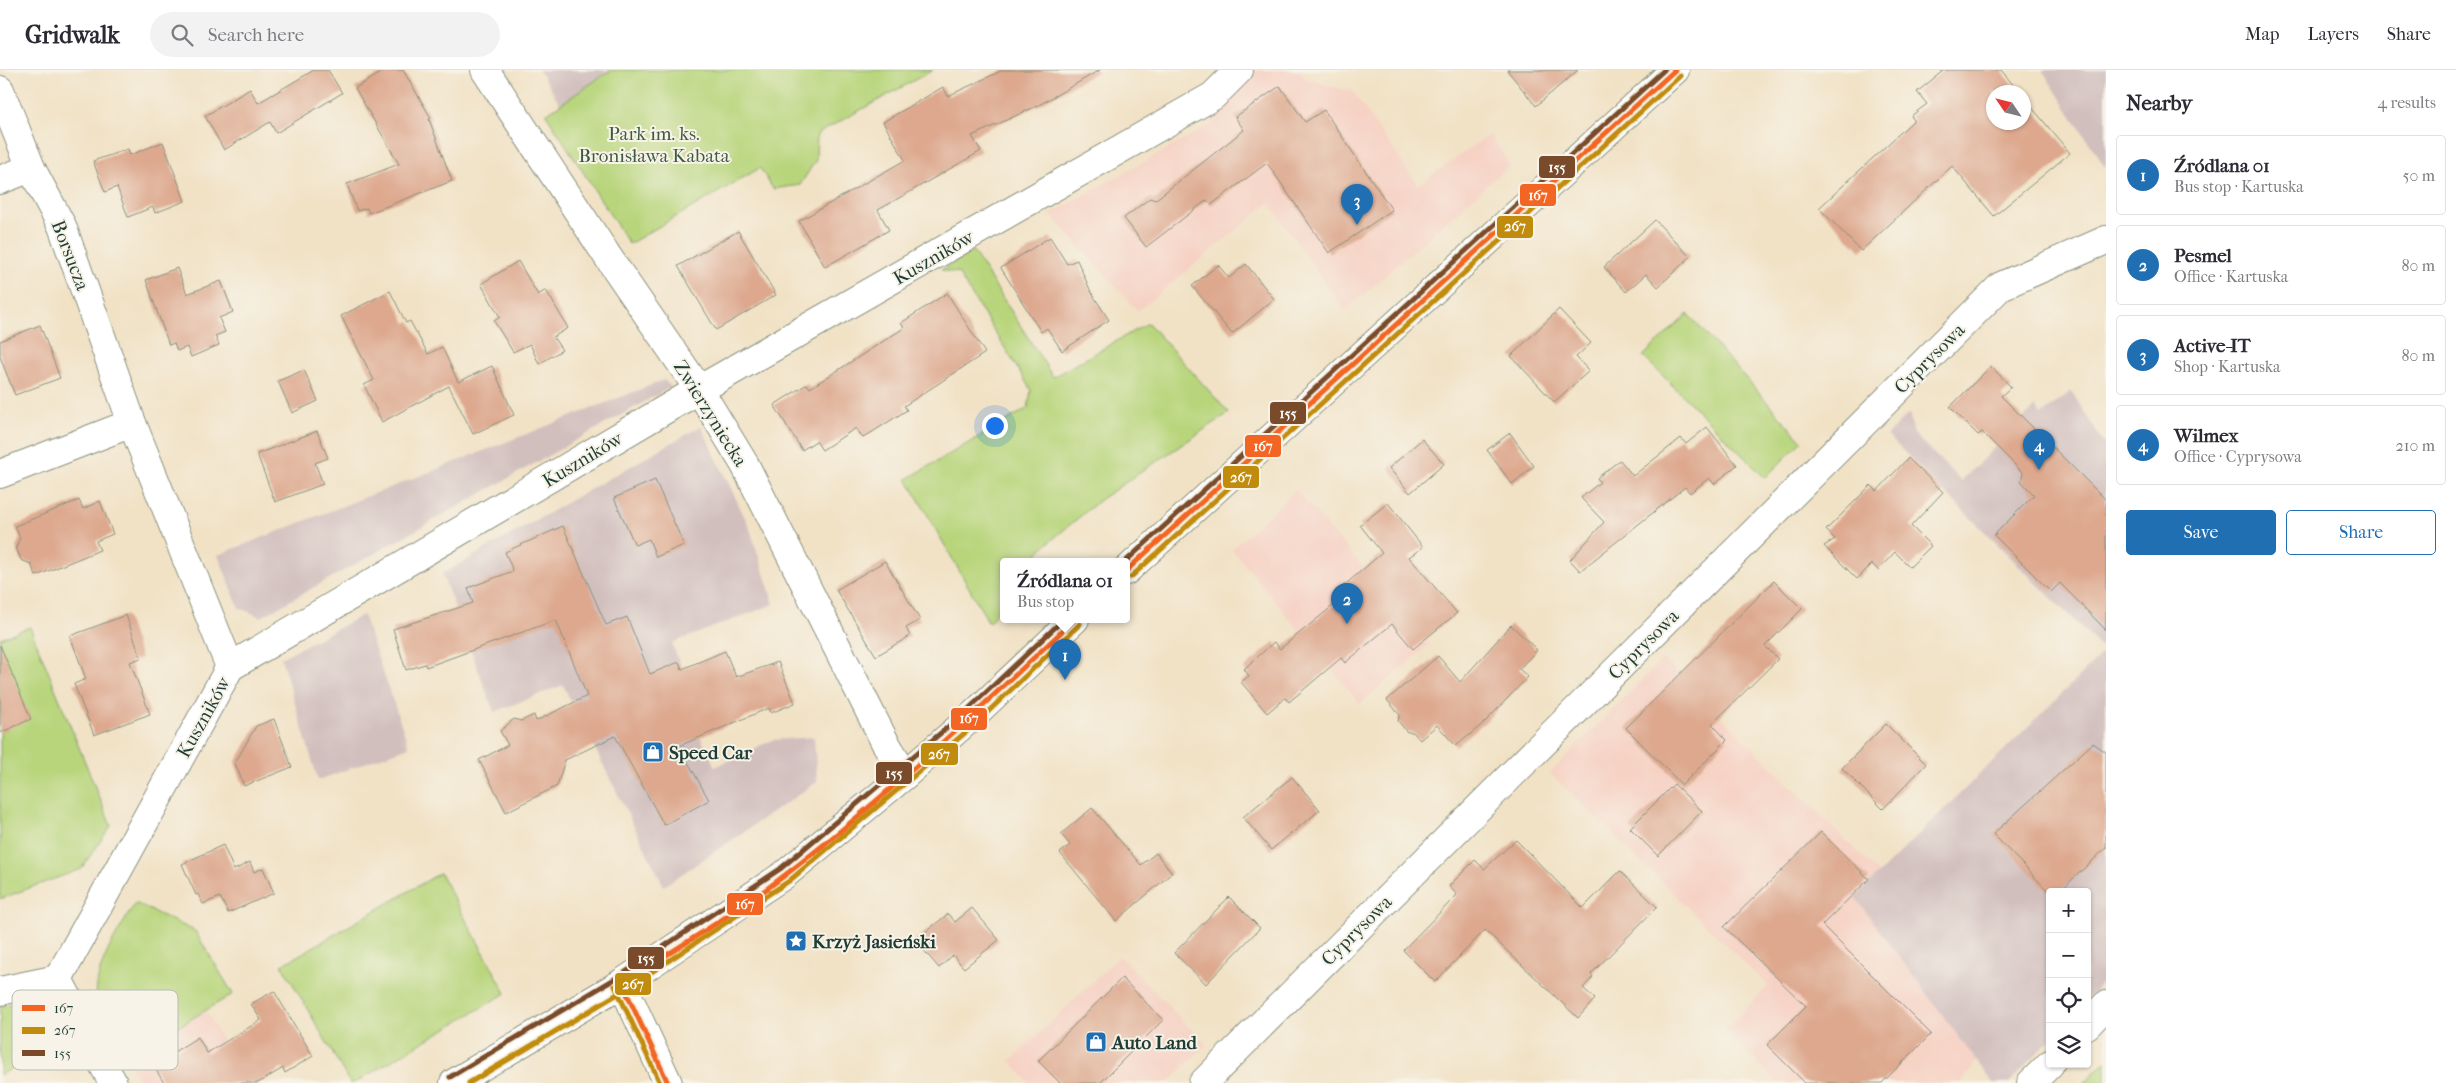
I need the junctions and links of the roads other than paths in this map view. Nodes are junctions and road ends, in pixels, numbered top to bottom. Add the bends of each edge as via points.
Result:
1 (485, 70) edge
2 (1239, 70) edge
3 (1675, 70) edge
4 (0, 90) edge
5 (31, 168) junction
6 (0, 180) edge
7 (2106, 240) edge
8 (700, 390) junction
9 (132, 423) junction
10 (0, 474) edge
11 (1130, 567) edge
12 (1071, 623) edge
13 (230, 667) junction
14 (905, 776) junction
15 (58, 979) junction
16 (622, 983) junction
17 (64, 990) edge
18 (0, 991) edge
19 (2106, 1005) edge
20 (2089, 1023) edge
21 (2046, 1068) edge
22 (106, 1070) edge
23 (113, 1083) edge
24 (454, 1083) edge
25 (668, 1083) edge
26 (1203, 1083) edge
27 (2032, 1083) edge

1 - 8 street, Zwierzyniecka
2 - 8 street, Kuszników via 1213,96
3 - 11 street
4 - 5 street, Borsucza
5 - 6 street
5 - 9 street, Borsucza via 62,226
7 - 26 street, Cyprysowa via 2001,286
8 - 13 street, Kuszników
8 - 14 street, Zwierzyniecka via 745,465
9 - 10 street
9 - 13 street, Borsucza
12 - 14 street
13 - 15 street, Kuszników
14 - 16 street via 784,875
15 - 17 street
15 - 18 street
16 - 24 street
16 - 25 street
19 - 20 street
21 - 27 street
22 - 23 street

